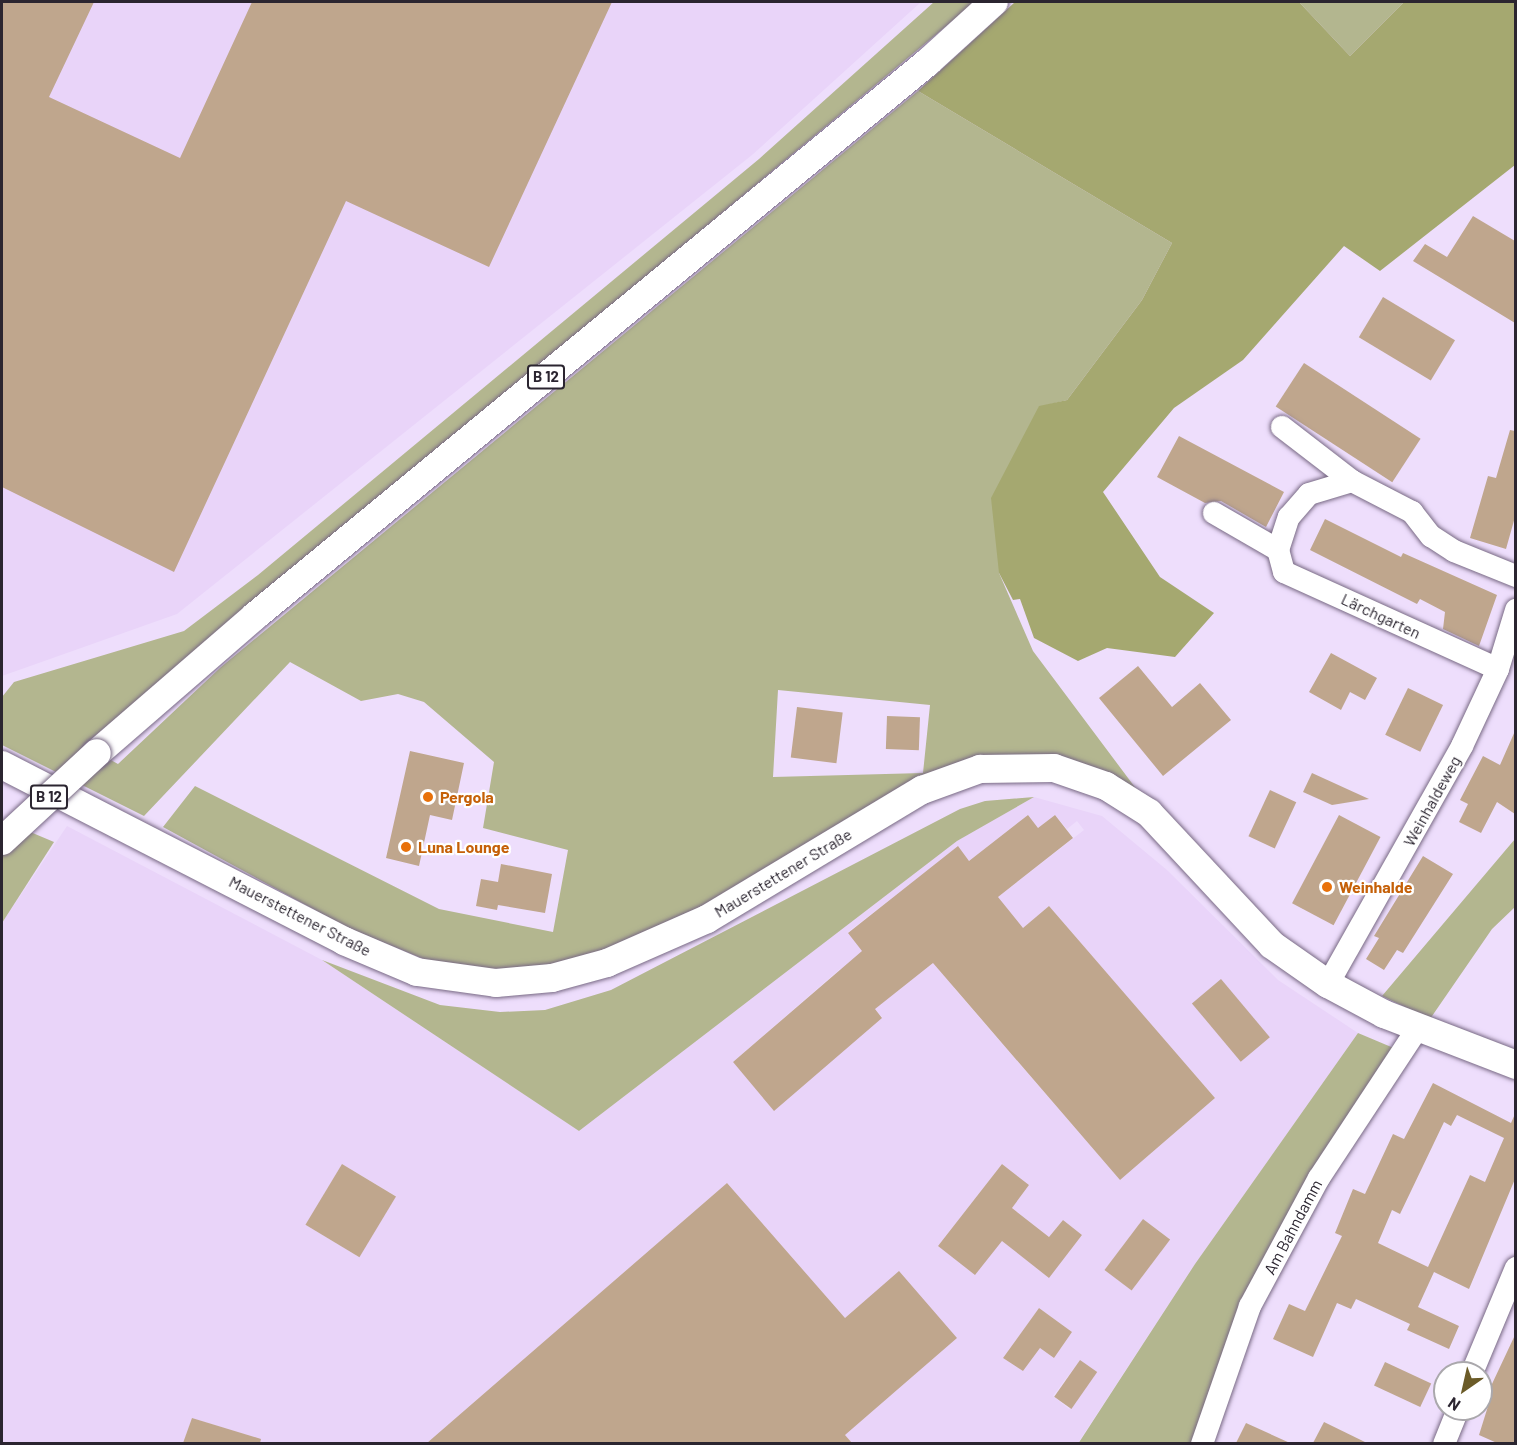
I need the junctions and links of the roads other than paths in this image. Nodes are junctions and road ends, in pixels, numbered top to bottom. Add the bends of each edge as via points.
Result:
1 (994, 2) edge
2 (1282, 428) dead end
3 (1352, 481) junction
4 (1214, 513) dead end
5 (1278, 550) junction
6 (1515, 576) edge
7 (1515, 610) edge
8 (1498, 669) junction
9 (2, 765) edge
10 (2, 841) edge
11 (1328, 984) junction
12 (1418, 1028) junction
13 (1515, 1065) edge
14 (1515, 1268) edge
15 (1477, 1361) edge
16 (1453, 1421) edge
17 (1202, 1443) edge
18 (1444, 1443) edge

1 - 10 main road, B 12, bridge via 928,62 255,616
2 - 3 street
3 - 5 street via 1309,494 1289,517
3 - 6 street via 1412,512 1431,536 1454,551
4 - 5 street
5 - 8 street, Lärchgarten via 1284,572
7 - 8 street, Weinhaldeweg
8 - 11 street, Weinhaldeweg via 1434,802
9 - 11 main road, Mauerstettener Straße via 344,941 417,972 495,983 552,978 607,963 707,919 922,790 980,769 1053,768 1106,786 1149,813 1272,945
11 - 12 main road, Mauerstettener Straße
12 - 13 main road, Mauerstettener Straße
12 - 17 street, Am Bahndamm via 1318,1178 1250,1306
14 - 15 street
16 - 18 street

